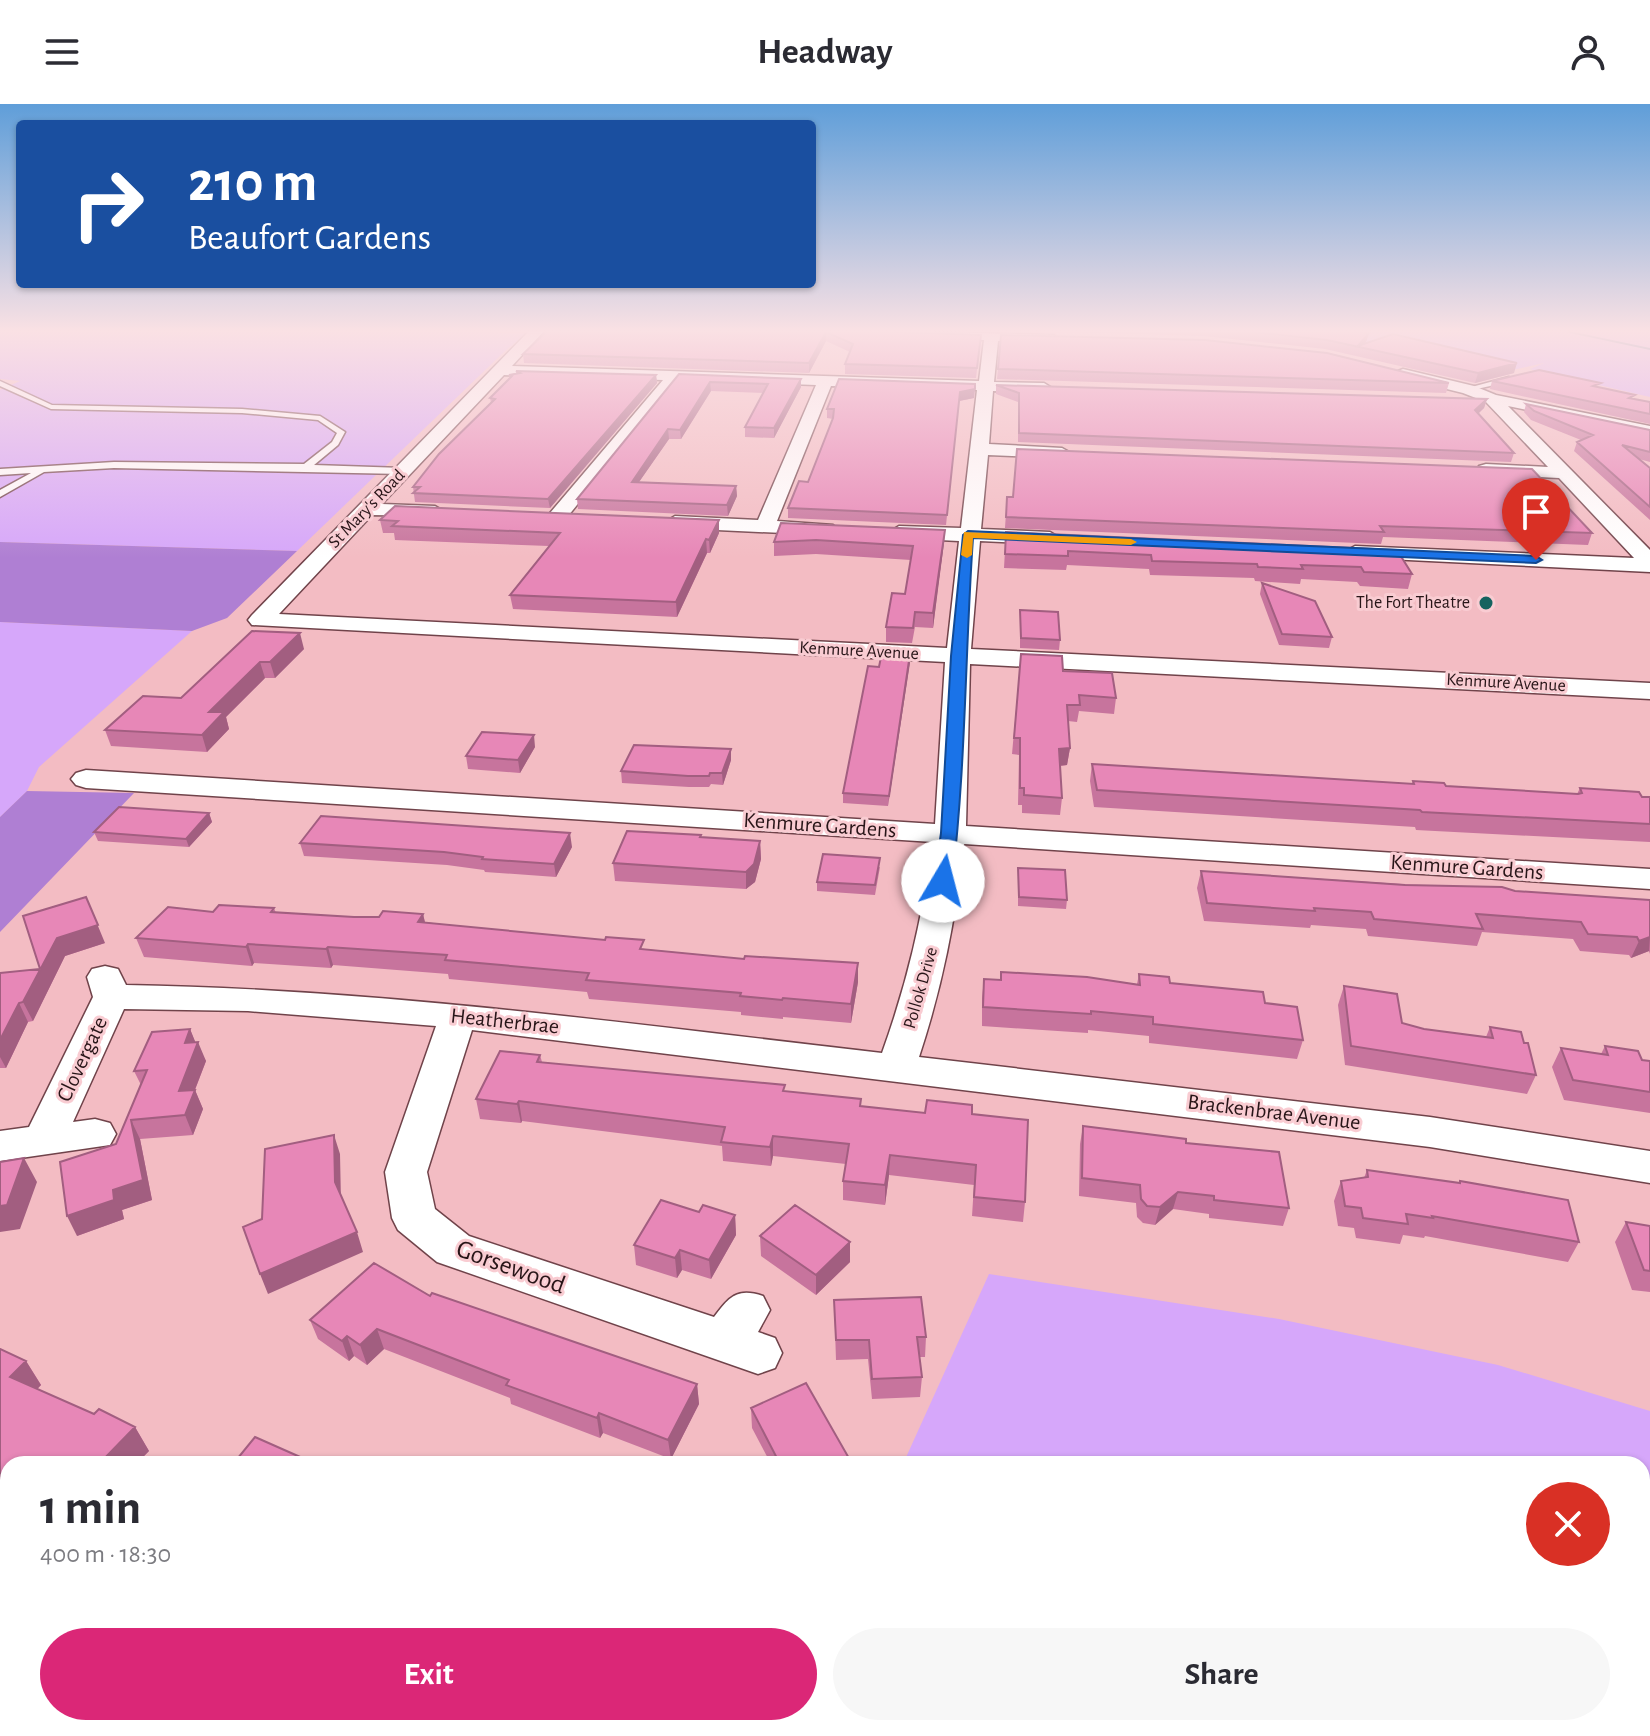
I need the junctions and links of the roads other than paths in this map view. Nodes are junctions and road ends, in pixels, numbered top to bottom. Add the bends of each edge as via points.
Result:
1 (47, 405) edge
2 (467, 405) edge
3 (648, 405) edge
4 (815, 405) edge
5 (985, 405) edge
6 (1498, 405) edge
7 (1531, 405) edge
8 (1650, 431) edge
9 (979, 449) junction
10 (1089, 454) edge
11 (306, 467) junction
12 (45, 468) junction
13 (1466, 469) edge
14 (403, 471) junction
15 (0, 472) edge
16 (1561, 473) junction
17 (0, 494) edge
18 (367, 509) junction
19 (462, 513) edge
20 (587, 518) edge
21 (661, 522) edge
22 (765, 526) junction
23 (843, 529) edge
24 (874, 531) edge
25 (968, 535) junction
26 (1079, 540) edge
27 (1331, 551) edge
28 (1650, 563) edge
29 (260, 620) joint
30 (958, 656) junction
31 (1650, 691) edge
32 (86, 779) dead end
33 (950, 833) junction
34 (1650, 879) edge
35 (108, 987) joint
36 (458, 1016) junction
37 (897, 1066) junction
38 (95, 1134) dead end
39 (44, 1139) junction
40 (0, 1146) edge
41 (1650, 1167) edge
42 (742, 1335) dead end

1 - 11 lane via 320,418 341,432
2 - 14 street, St Mary's Road
3 - 20 street via 549,517
4 - 22 street
5 - 9 street, Pollok Drive
6 - 16 street
7 - 8 street
9 - 10 street
9 - 25 street, Pollok Drive
11 - 12 lane
11 - 14 lane
12 - 15 lane
12 - 17 lane
13 - 16 street
14 - 18 street, St Mary's Road
16 - 28 street
18 - 19 street
18 - 29 street, St Mary's Road
21 - 22 street
22 - 23 street
24 - 25 street
25 - 26 street
25 - 30 street, Pollok Drive
27 - 28 street
29 - 30 street, Kenmure Avenue
30 - 31 street, Kenmure Avenue
30 - 33 street, Pollok Drive
32 - 33 street, Kenmure Gardens
33 - 34 street, Kenmure Gardens
33 - 37 street, Pollok Drive via 937,929
35 - 36 street, Heatherbrae
35 - 39 street, Clovergate
36 - 37 street, Heatherbrae
36 - 42 street, Gorsewood via 406,1172 414,1218 453,1249
37 - 41 street, Brackenbrae Avenue via 1430,1132
38 - 39 street, Clovergate
39 - 40 street, Clovergate

